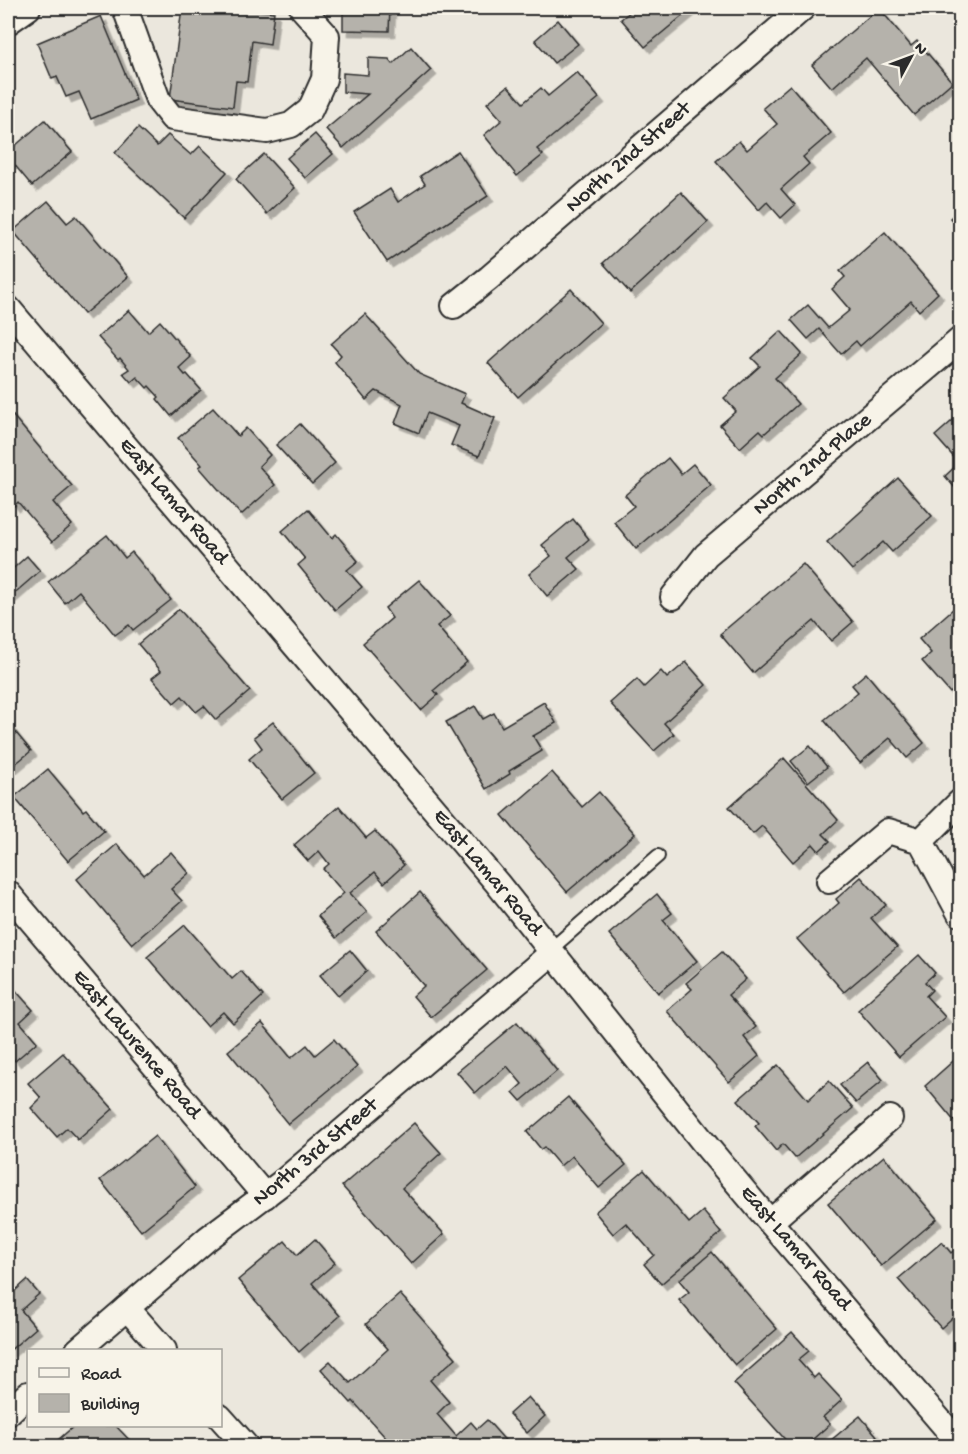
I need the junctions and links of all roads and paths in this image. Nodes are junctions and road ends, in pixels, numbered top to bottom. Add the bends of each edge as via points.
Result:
1 (28, 8) edge
2 (125, 8) edge
3 (302, 8) edge
4 (803, 8) edge
5 (8, 22) edge
6 (454, 306) dead end
7 (8, 308) edge
8 (960, 340) edge
9 (672, 597) dead end
10 (960, 802) edge
11 (921, 841) junction
12 (658, 856) dead end
13 (829, 881) dead end
14 (8, 893) edge
15 (960, 914) edge
16 (551, 951) junction
17 (890, 1118) dead end
18 (265, 1196) junction
19 (770, 1222) junction
20 (127, 1308) junction
21 (79, 1349) edge
22 (163, 1349) edge
23 (27, 1395) edge
24 (8, 1413) edge
25 (222, 1419) edge
26 (960, 1444) edge
27 (246, 1446) edge

1 - 5 street
2 - 3 street via 158,100 172,118 267,131 291,125 310,110 324,79 327,36
4 - 6 street, North 2nd Street
7 - 16 street, East Lamar Road via 490,874
8 - 9 street, North 2nd Place via 706,555
10 - 11 street
11 - 13 street via 888,831
11 - 15 street
12 - 16 lane
14 - 18 street, East Lawrence Road
16 - 18 street, North 3rd Street
16 - 19 street, East Lamar Road
17 - 19 street
18 - 20 street, North 3rd Street via 207,1239
19 - 26 street, East Lamar Road
20 - 21 street, North 3rd Street
20 - 22 street
23 - 24 street
25 - 27 street

